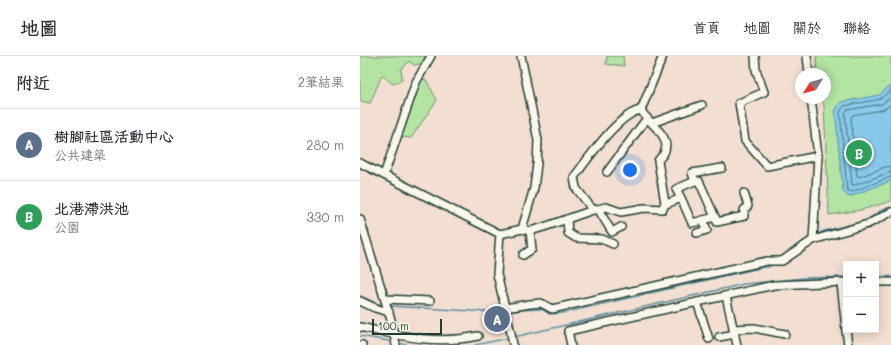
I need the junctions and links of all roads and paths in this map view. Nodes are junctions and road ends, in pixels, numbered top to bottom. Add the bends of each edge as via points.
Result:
1 (431, 56) edge
2 (521, 56) edge
3 (663, 56) edge
4 (755, 56) edge
5 (807, 56) edge
6 (808, 68) edge
7 (813, 104) edge
8 (702, 105) dead end
9 (641, 110) junction
10 (649, 121) junction
11 (818, 156) junction
12 (360, 163) edge
13 (722, 168) dead end
14 (607, 172) dead end
15 (384, 175) junction
16 (695, 181) junction
17 (744, 193) dead end
18 (681, 198) junction
19 (664, 205) junction
20 (596, 210) junction
21 (891, 212) edge
22 (715, 217) junction
23 (360, 219) edge
24 (567, 219) junction
25 (703, 220) junction
26 (620, 227) dead end
27 (522, 229) junction
28 (530, 231) junction
29 (697, 233) dead end
30 (500, 234) junction
31 (813, 240) junction
32 (613, 244) dead end
33 (523, 255) dead end
34 (879, 282) edge
35 (891, 282) edge
36 (843, 283) edge
37 (726, 296) junction
38 (385, 299) junction
39 (360, 301) edge
40 (430, 301) dead end
41 (697, 302) junction
42 (506, 311) junction
43 (389, 312) junction
44 (360, 327) edge
45 (734, 331) junction
46 (846, 333) edge
47 (395, 334) junction
48 (785, 334) dead end
49 (478, 336) dead end
50 (719, 337) dead end
51 (512, 339) edge
52 (709, 339) dead end
53 (396, 345) edge
54 (571, 345) edge
55 (737, 345) edge
56 (848, 345) edge

1 - 15 street via 416,82
2 - 27 street via 538,140 534,188
3 - 9 street
4 - 11 street via 756,70 764,92 739,103 745,141 767,166
5 - 6 street
7 - 11 street
8 - 10 street
9 - 10 street
9 - 20 street via 634,111 606,136 574,177 576,188
10 - 14 street
10 - 19 street via 664,137 666,143 664,153 658,161
11 - 31 street
12 - 15 street
13 - 16 street via 692,173
15 - 30 street
16 - 18 street via 676,189
16 - 22 street via 699,181
17 - 22 street via 748,206 744,210 744,216 717,222
18 - 19 street
18 - 25 street via 692,223
19 - 20 street via 663,209 644,208 621,212 606,207
20 - 24 street
20 - 26 street via 612,232
21 - 31 street via 868,224
22 - 25 street
23 - 38 street
24 - 28 street
24 - 32 street via 568,233 576,238 602,239
25 - 29 street via 707,230
27 - 28 street
27 - 30 street
28 - 33 street via 532,249
30 - 42 street via 496,274
31 - 42 street via 782,261 768,261 552,309 541,303
34 - 35 street
36 - 37 street via 774,285
37 - 41 street
37 - 45 street
38 - 40 street
38 - 43 street
39 - 43 street
41 - 52 street
41 - 54 street via 568,331
42 - 51 street
43 - 47 street
44 - 47 street
45 - 48 street via 754,328
45 - 50 street
45 - 55 street
46 - 56 street
47 - 49 street via 428,341 450,342
47 - 53 street

